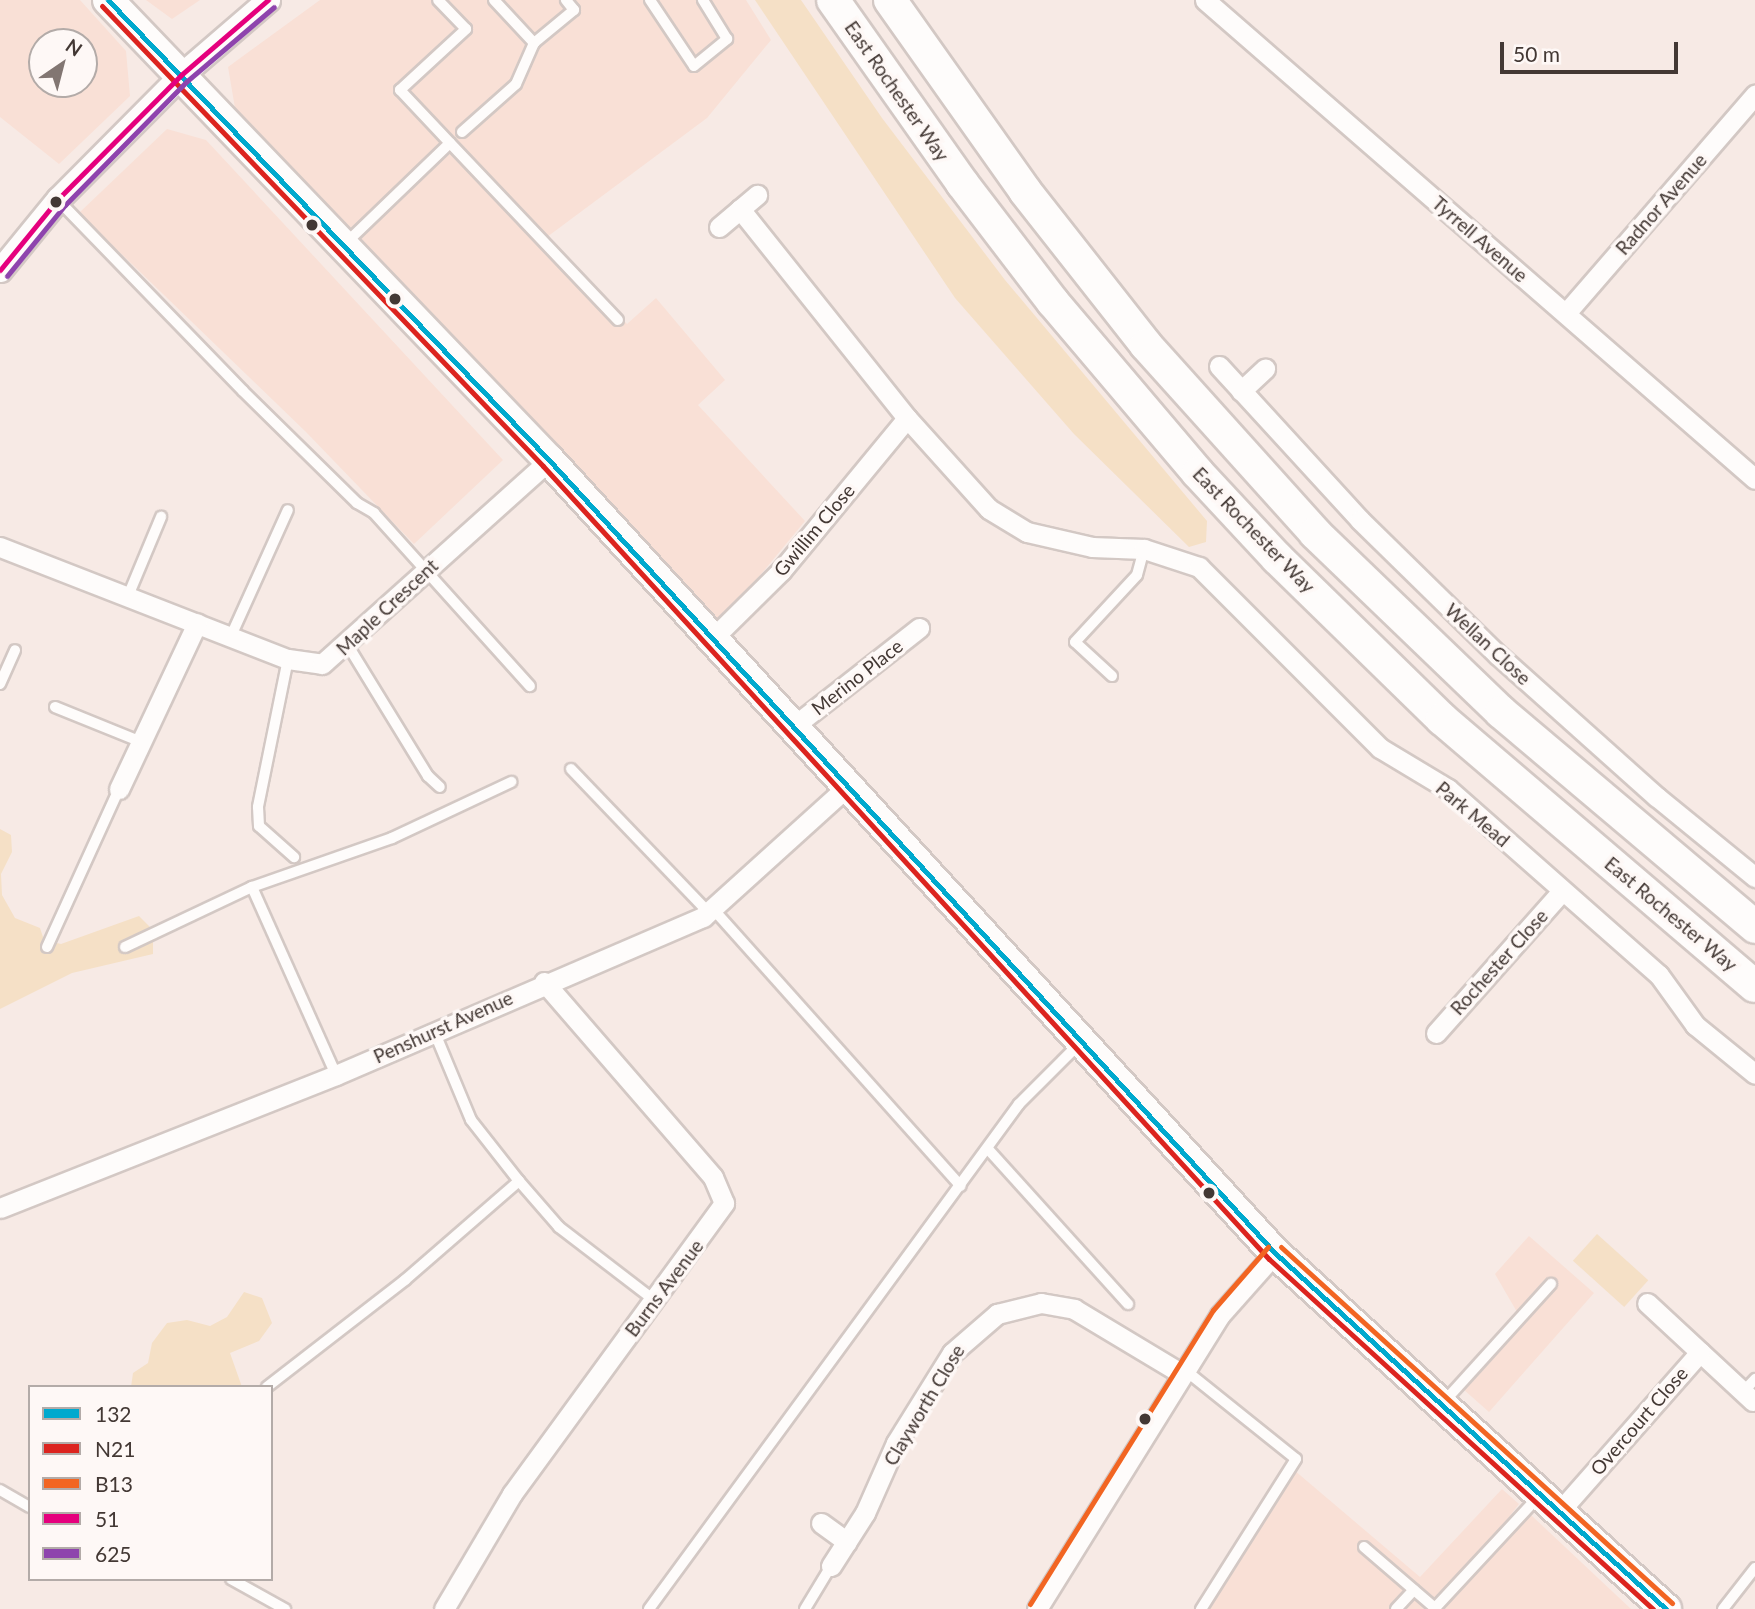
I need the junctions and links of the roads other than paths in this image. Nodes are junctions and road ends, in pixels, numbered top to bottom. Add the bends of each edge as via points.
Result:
1 (108, 0) edge
2 (268, 0) edge
3 (438, 0) edge
4 (494, 0) edge
5 (566, 0) edge
6 (650, 0) edge
7 (703, 0) edge
8 (833, 0) edge
9 (890, 0) edge
10 (1205, 0) edge
11 (534, 43) junction
12 (181, 75) junction
13 (1755, 96) edge
14 (462, 132) dead end
15 (450, 143) junction
16 (757, 195) dead end
17 (58, 199) junction
18 (740, 209) junction
19 (719, 227) dead end
20 (346, 244) junction
21 (0, 270) edge
22 (1566, 313) junction
23 (618, 320) dead end
24 (1219, 366) dead end
25 (1265, 369) dead end
26 (1241, 391) junction
27 (907, 418) junction
28 (549, 460) junction
29 (1755, 479) edge
30 (288, 510) dead end
31 (161, 517) dead end
32 (0, 547) edge
33 (1144, 549) junction
34 (426, 570) junction
35 (128, 596) junction
36 (197, 623) junction
37 (919, 628) dead end
38 (231, 636) junction
39 (714, 637) junction
40 (347, 644) junction
41 (15, 650) dead end
42 (288, 659) junction
43 (1112, 676) dead end
44 (0, 684) edge
45 (530, 686) dead end
46 (55, 706) dead end
47 (794, 726) junction
48 (141, 742) junction
49 (571, 769) dead end
50 (511, 782) dead end
51 (849, 785) junction
52 (440, 787) dead end
53 (119, 789) joint
54 (294, 857) dead end
55 (1755, 877) edge
56 (252, 887) junction
57 (1562, 891) junction
58 (712, 912) junction
59 (1755, 927) edge
60 (47, 947) dead end
61 (125, 947) dead end
62 (544, 982) junction
63 (1755, 986) edge
64 (434, 1030) junction
65 (1436, 1033) dead end
66 (1080, 1042) junction
67 (1755, 1074) edge
68 (336, 1075) junction
69 (988, 1149) junction
70 (519, 1181) junction
71 (961, 1186) junction
72 (0, 1208) edge
73 (1275, 1253) junction
74 (1551, 1284) dead end
75 (654, 1300) junction
76 (1647, 1303) dead end
77 (1128, 1304) dead end
78 (1700, 1352) junction
79 (1184, 1372) junction
80 (270, 1385) edge
81 (1751, 1391) edge
82 (1440, 1406) junction
83 (0, 1490) edge
84 (1549, 1504) junction
85 (28, 1506) edge
86 (821, 1523) dead end
87 (847, 1542) junction
88 (1364, 1547) dead end
89 (831, 1566) joint
90 (1755, 1568) edge
91 (236, 1581) edge
92 (1414, 1590) junction
93 (285, 1609) edge
94 (444, 1609) edge
95 (649, 1609) edge
96 (805, 1609) edge
97 (1037, 1609) edge
98 (1201, 1609) edge
99 (1396, 1609) edge
100 (1666, 1609) edge
101 (1723, 1609) edge

1 - 12 main road
2 - 12 street
3 - 15 lane via 466,29 400,90
4 - 11 lane
5 - 11 lane via 574,10
6 - 7 lane via 694,66 727,39
8 - 63 highway, East Rochester Way via 961,183 1053,302 1277,558 1442,719
9 - 59 highway via 1025,191 1146,345 1315,533 1501,712
10 - 22 street, Tyrrell Avenue
11 - 14 lane via 516,84
12 - 17 street
12 - 20 main road
13 - 22 street, Radnor Avenue
15 - 20 lane
15 - 23 lane
16 - 18 street
17 - 21 street
17 - 34 lane via 236,384 357,503 374,513
18 - 19 street
18 - 27 street
20 - 28 main road
22 - 29 street, Tyrrell Avenue
24 - 26 street, Wellan Close
25 - 26 street
26 - 55 street, Wellan Close via 1360,520 1498,655 1657,797
27 - 33 street via 989,509 1027,532 1092,547
27 - 39 street, Gwillim Close via 781,571
28 - 34 street, Maple Crescent
28 - 39 main road
30 - 38 lane
31 - 35 lane
32 - 35 street, Maple Crescent
33 - 43 lane via 1137,575 1075,642
33 - 57 street, Park Mead via 1199,568 1380,748 1448,789
34 - 40 street, Maple Crescent
34 - 45 lane
35 - 36 street, Maple Crescent
36 - 38 street, Maple Crescent
36 - 48 street
37 - 47 street, Merino Place
38 - 42 street, Maple Crescent
39 - 47 main road
40 - 42 street, Maple Crescent via 322,664
40 - 52 lane via 428,776
41 - 44 lane
42 - 54 lane via 258,807 259,826
46 - 48 lane
47 - 51 main road
48 - 53 street
49 - 58 lane
50 - 56 lane via 393,838
51 - 58 street, Penshurst Avenue
51 - 66 main road
53 - 60 lane
56 - 61 lane
56 - 68 lane
57 - 65 street, Rochester Close
57 - 67 street, Park Mead via 1659,975 1695,1025
58 - 62 street, Penshurst Avenue
58 - 71 lane
62 - 64 street, Penshurst Avenue
62 - 75 street, Burns Avenue via 713,1177 723,1195 720,1211
64 - 68 street, Penshurst Avenue
64 - 70 lane via 471,1120
66 - 69 lane via 1019,1104
66 - 73 main road
68 - 72 street, Penshurst Avenue
69 - 71 lane
69 - 77 lane
70 - 75 lane via 559,1227
70 - 80 lane via 405,1280
71 - 95 lane
73 - 79 street via 1220,1315
73 - 82 main road
74 - 82 lane
75 - 94 street, Burns Avenue via 512,1494
76 - 78 street, Overcourt Close
78 - 81 street
78 - 84 street, Overcourt Close
79 - 87 street, Clayworth Close via 1074,1309 1041,1303 996,1314 952,1353 896,1443
79 - 97 street
79 - 98 lane via 1296,1458
82 - 84 main road
83 - 85 lane
84 - 92 lane via 1435,1608
84 - 100 main road
86 - 87 street
87 - 89 street, Clayworth Close
88 - 92 lane
89 - 96 lane
90 - 101 lane
91 - 93 lane
92 - 99 lane

